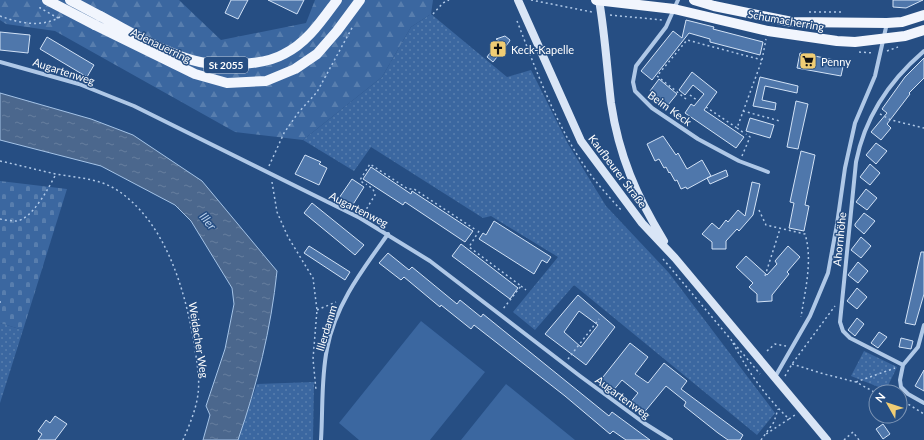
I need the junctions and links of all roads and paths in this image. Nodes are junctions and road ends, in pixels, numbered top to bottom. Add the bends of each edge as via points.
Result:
1 (46, 0) edge
2 (70, 0) edge
3 (337, 0) edge
4 (360, 0) edge
5 (449, 0) edge
6 (518, 0) edge
7 (598, 0) edge
8 (694, 0) edge
9 (676, 5) edge
10 (808, 12) dead end
11 (844, 12) dead end
12 (64, 14) dead end
13 (433, 14) dead end
14 (924, 15) edge
15 (0, 16) edge
16 (98, 21) junction
17 (887, 23) junction
18 (354, 25) dead end
19 (924, 30) edge
20 (767, 37) dead end
21 (884, 38) junction
22 (924, 51) edge
23 (762, 60) junction
24 (0, 62) edge
25 (690, 94) dead end
26 (686, 99) dead end
27 (698, 101) dead end
28 (706, 107) dead end
29 (875, 108) junction
30 (743, 111) junction
31 (780, 121) dead end
32 (737, 128) junction
33 (924, 128) edge
34 (0, 161) edge
35 (740, 161) junction
36 (768, 172) dead end
37 (269, 173) junction
38 (56, 174) junction
39 (363, 183) dead end
40 (366, 184) dead end
41 (759, 210) dead end
42 (360, 218) junction
43 (0, 219) edge
44 (780, 229) junction
45 (476, 230) dead end
46 (479, 231) dead end
47 (388, 234) junction
48 (675, 258) junction
49 (765, 276) dead end
50 (521, 286) junction
51 (526, 290) dead end
52 (842, 297) junction
53 (338, 298) dead end
54 (317, 310) junction
55 (500, 313) junction
56 (598, 319) dead end
57 (924, 325) edge
58 (802, 331) junction
59 (732, 341) dead end
60 (792, 347) junction
61 (767, 351) dead end
62 (565, 363) junction
63 (903, 365) junction
64 (775, 378) junction
65 (856, 382) junction
66 (868, 389) edge
67 (317, 395) dead end
68 (924, 403) edge
69 (908, 404) edge
70 (778, 408) junction
71 (924, 414) edge
72 (795, 415) dead end
73 (789, 419) junction
74 (766, 434) junction
75 (183, 440) edge
76 (321, 440) edge
77 (671, 440) edge
78 (761, 440) edge
79 (827, 440) edge
80 (844, 440) edge
81 (859, 440) edge

1 - 16 main road, Adenauerring / St 2055, bridge
2 - 16 main road, Adenauerring / St 2055, bridge
3 - 16 main road, Adenauerring / St 2055 via 305,39 284,54 258,62 226,65 178,55
4 - 16 main road, Adenauerring / St 2055 via 317,54 295,69 266,81 227,83 195,74
5 - 13 path
6 - 48 street, Kaufbeurer Straße via 581,141 642,223
7 - 9 main road, Schumacherring
7 - 48 street, Kaufbeurer Straße via 612,104 626,166 636,193
8 - 17 main road, Schumacherring via 792,22
9 - 21 main road, Schumacherring via 787,35 856,42
9 - 35 street, Beim Keck via 666,27 636,66 633,82 635,91 652,108 698,139
10 - 11 path
12 - 15 path via 58,18 32,24
14 - 17 main road, Schumacherring via 902,22
17 - 21 street
18 - 37 path via 317,92 284,133
19 - 21 main road, Schumacherring
20 - 23 path
21 - 58 street via 875,76 855,123 828,273
22 - 29 street, Ahornhöhe via 892,82
23 - 26 path via 687,40 657,76
23 - 30 path
24 - 37 street, Augartenweg via 79,84 127,103
25 - 27 path
28 - 32 path
29 - 33 path via 891,120
29 - 52 street, Ahornhöhe via 856,162
30 - 31 path
30 - 32 path
32 - 35 path via 750,137
34 - 38 path, Weidacher Weg
35 - 36 street, Beim Keck
37 - 42 street, Augartenweg
37 - 54 path via 277,212 288,237 313,278
38 - 43 path via 45,195 26,216 16,221
38 - 75 path, Weidacher Weg via 94,180 116,190 132,203 167,251 185,300 197,366 198,394
39 - 45 path via 360,180 370,164 408,189 414,189
40 - 42 path via 376,195
41 - 44 path via 766,225
42 - 47 street, Augartenweg
44 - 49 path
44 - 58 path via 805,234 807,243
46 - 50 path via 469,248
47 - 55 street, Augartenweg via 430,261
47 - 76 street, Illerdamm via 350,289 327,348
48 - 64 street, Kaufbeurer Straße
50 - 51 path
50 - 55 path
52 - 63 street, Ahornhöhe via 840,322 843,331 850,338
52 - 65 path via 792,364
53 - 54 path via 335,303
54 - 67 path via 313,359
55 - 62 street, Augartenweg
56 - 62 path
57 - 63 street via 918,347
58 - 60 street
59 - 70 path via 747,369
60 - 61 path via 775,344
60 - 64 street
62 - 77 street, Augartenweg via 644,423
63 - 65 path
63 - 68 street via 901,387
64 - 79 street, Kaufbeurer Straße
65 - 66 path
69 - 71 path
70 - 73 path
70 - 74 path via 774,422
72 - 73 path
73 - 74 path
74 - 78 path
80 - 81 path via 853,432

